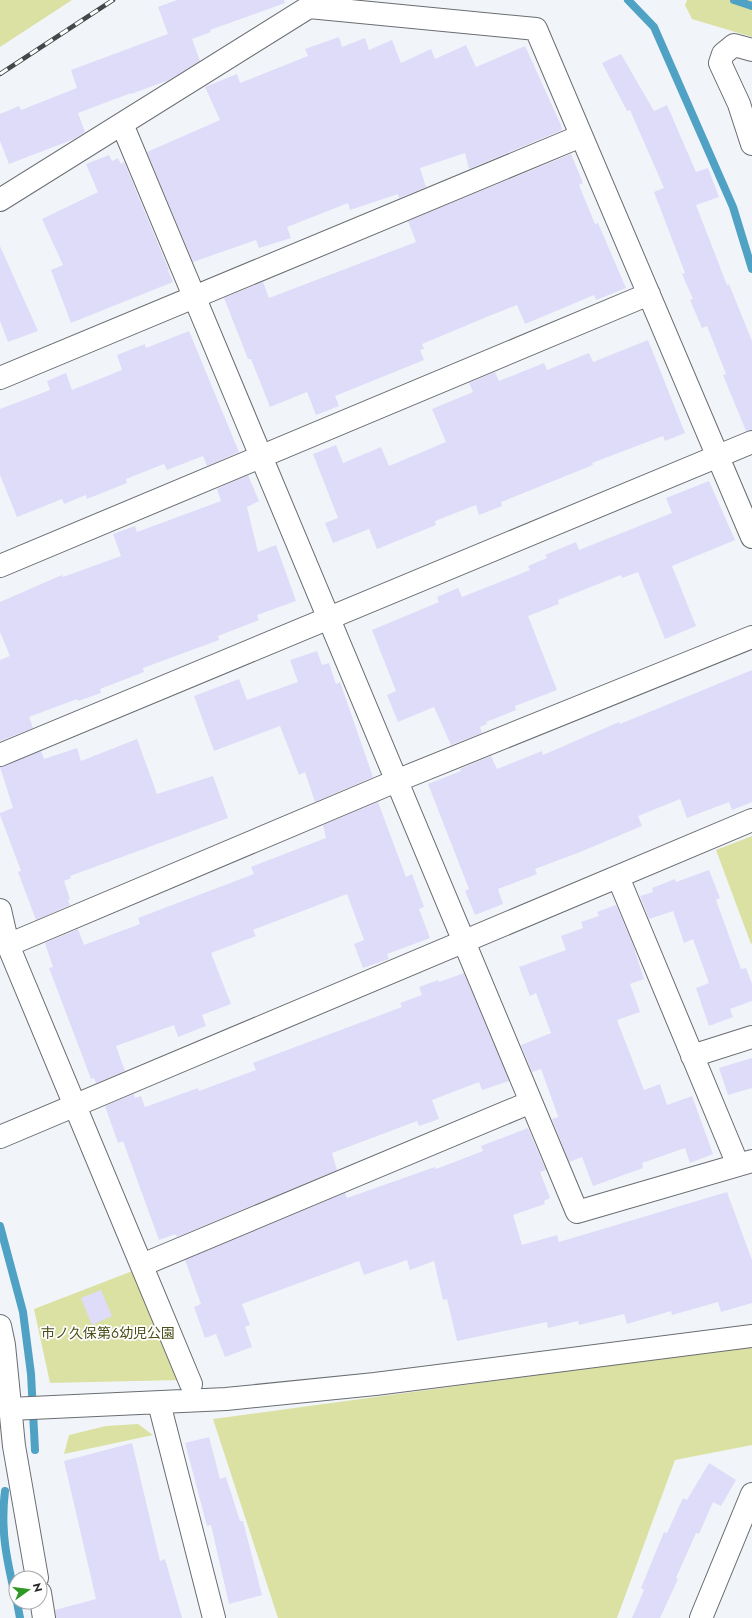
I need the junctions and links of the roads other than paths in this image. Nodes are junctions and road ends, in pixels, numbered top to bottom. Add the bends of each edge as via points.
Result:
1 (752, 50) edge
2 (122, 124) junction
3 (582, 136) junction
4 (752, 144) edge
5 (0, 200) edge
6 (649, 294) junction
7 (194, 297) junction
8 (0, 378) edge
9 (752, 442) edge
10 (718, 456) junction
11 (261, 457) junction
12 (752, 537) edge
13 (0, 566) edge
14 (328, 619) junction
15 (752, 637) edge
16 (0, 755) edge
17 (396, 781) junction
18 (752, 820) edge
19 (618, 877) junction
20 (0, 910) edge
21 (464, 942) junction
22 (8, 945) junction
23 (752, 1037) edge
24 (692, 1056) junction
25 (531, 1102) junction
26 (74, 1105) junction
27 (0, 1136) edge
28 (745, 1163) edge
29 (142, 1265) junction
30 (0, 1326) edge
31 (752, 1336) edge
32 (191, 1384) dead end
33 (160, 1403) junction
34 (16, 1408) junction
35 (7, 1449) edge
36 (752, 1494) edge
37 (35, 1570) edge
38 (214, 1618) edge
39 (701, 1618) edge

1 - 4 street via 734,45 723,54 720,63 739,104
2 - 3 street via 309,7 536,29
2 - 5 street
2 - 7 street
3 - 6 street
3 - 7 street
6 - 10 street
6 - 11 street
7 - 8 street
7 - 11 street
9 - 10 street
10 - 12 street
10 - 14 street
11 - 13 street
11 - 14 street
14 - 16 street
14 - 17 street
15 - 17 street
17 - 21 street
17 - 22 street
18 - 19 street
19 - 21 street
19 - 24 street
20 - 22 street
21 - 25 street
21 - 26 street
22 - 26 street
23 - 24 street
24 - 28 street
25 - 28 street via 577,1212
25 - 29 street
26 - 27 street
26 - 29 street
29 - 32 street
30 - 34 street
31 - 33 street via 374,1384
33 - 34 street
33 - 38 street
34 - 35 street
35 - 37 street
36 - 39 street

